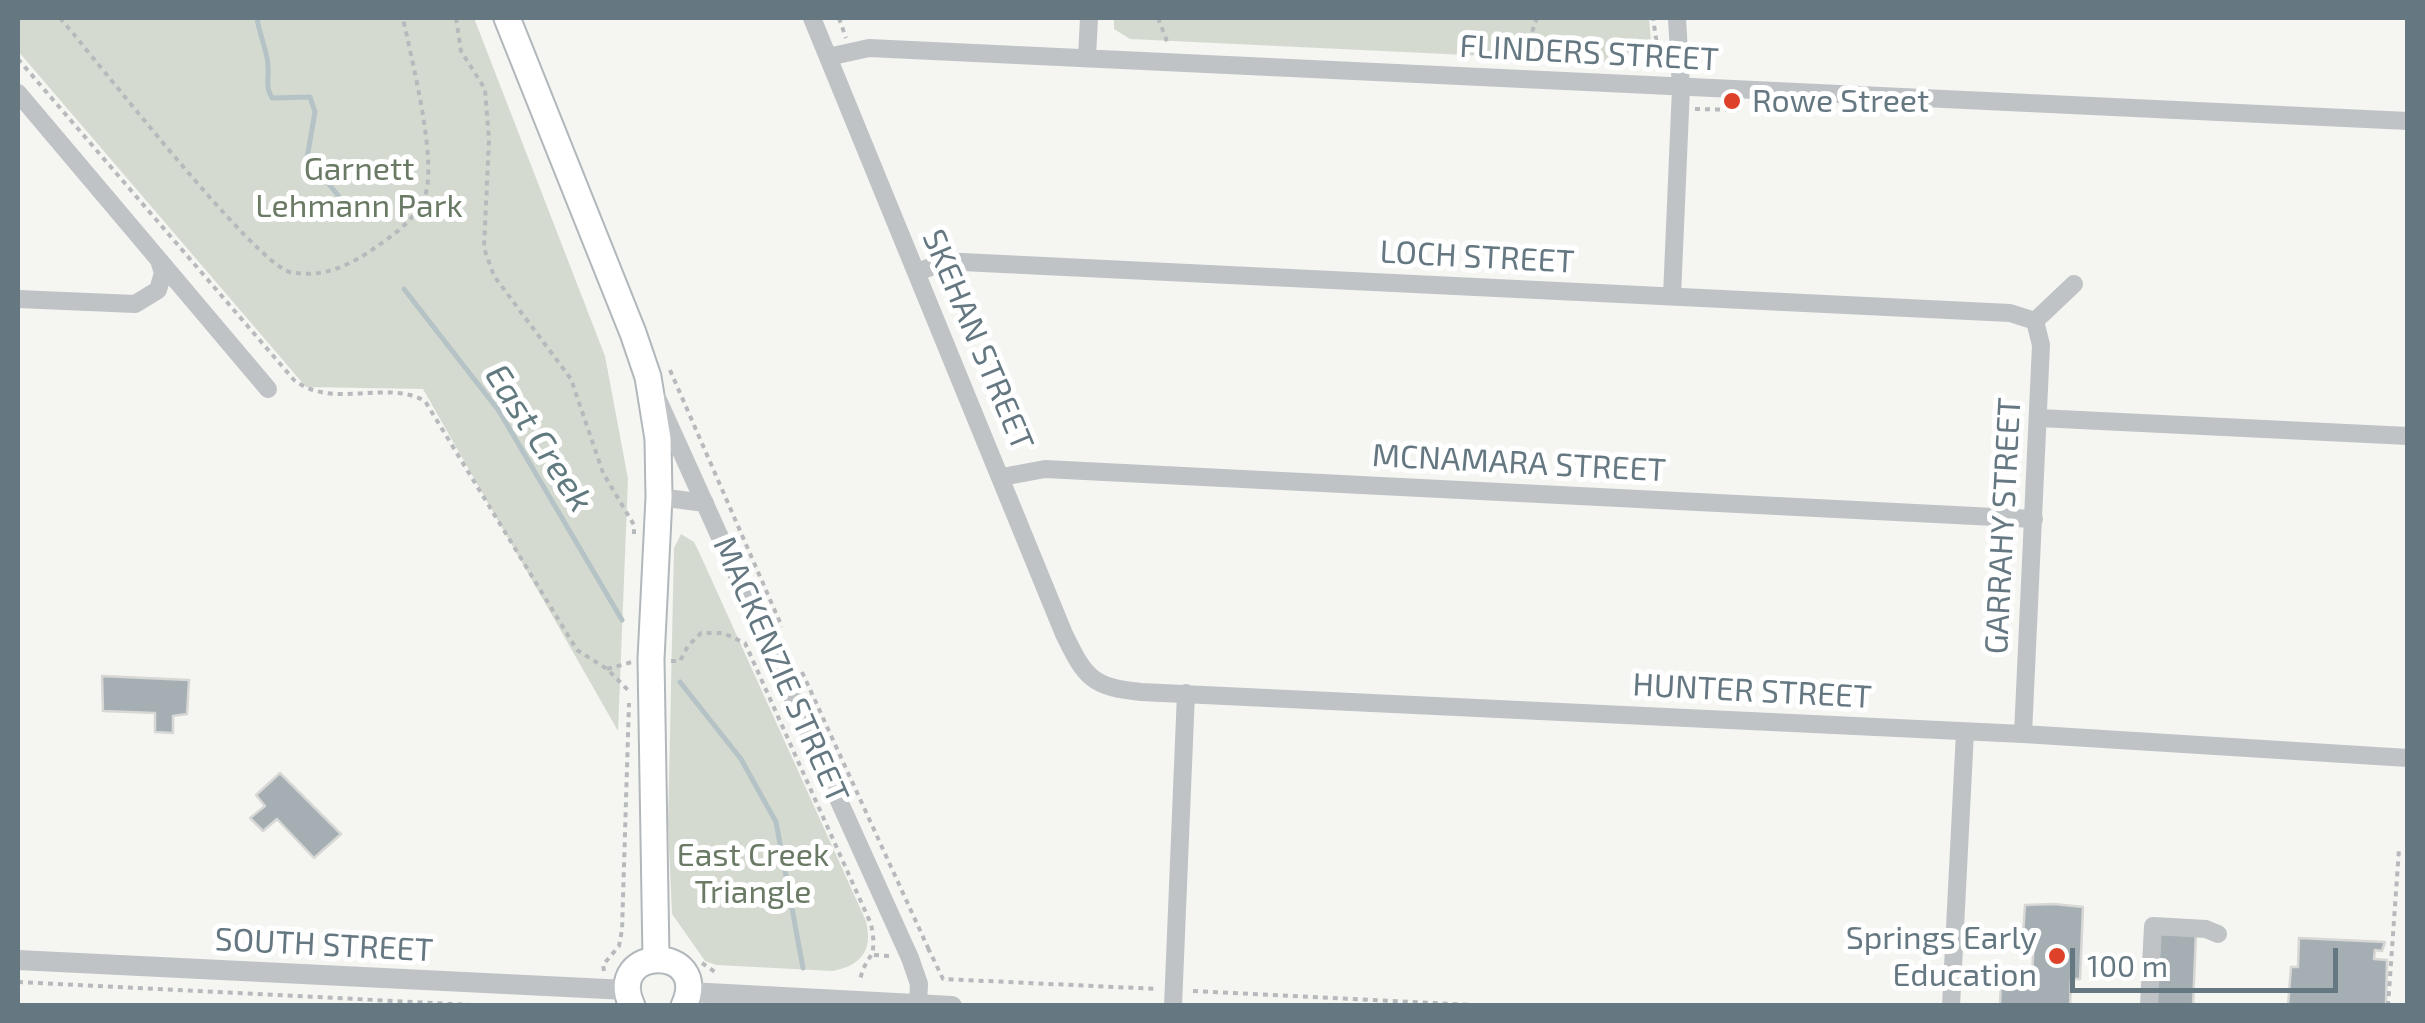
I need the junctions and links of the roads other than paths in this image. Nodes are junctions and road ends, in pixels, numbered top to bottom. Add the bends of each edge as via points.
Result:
1 (507, 18) edge
2 (812, 18) edge
3 (1089, 18) edge
4 (1678, 18) edge
5 (1087, 57) junction
6 (828, 58) junction
7 (1681, 88) junction
8 (18, 93) edge
9 (2408, 121) edge
10 (159, 260) junction
11 (917, 272) junction
12 (2074, 284) dead end
13 (1672, 296) junction
14 (18, 299) edge
15 (2035, 321) junction
16 (657, 370) junction
17 (268, 389) dead end
18 (2039, 418) junction
19 (2408, 436) edge
20 (1002, 477) junction
21 (658, 496) junction
22 (704, 504) junction
23 (2034, 519) junction
24 (1094, 682) joint
25 (1186, 694) junction
26 (1965, 732) junction
27 (2023, 734) junction
28 (2408, 758) edge
29 (2218, 934) dead end
30 (656, 958) junction
31 (18, 960) edge
32 (630, 998) edge
33 (687, 999) edge
34 (918, 1004) edge
35 (952, 1006) edge
36 (1174, 1006) edge
37 (1951, 1006) edge
38 (2149, 1006) edge

1 - 16 main road, MACKENZIE STREET via 633,332
2 - 6 street, SKEHAN STREET
3 - 5 street
4 - 7 street
5 - 6 street, FLINDERS STREET via 869,48
5 - 7 street, FLINDERS STREET
6 - 11 street, SKEHAN STREET
7 - 9 street, FLINDERS STREET
7 - 13 street
8 - 10 street
10 - 14 street via 162,283 135,304
10 - 17 street
11 - 13 street, LOCH STREET via 962,262
11 - 20 street, SKEHAN STREET
12 - 15 street
13 - 15 street, LOCH STREET via 2010,313
15 - 18 street, GARRAHY STREET via 2042,345
16 - 21 main road, MACKENZIE STREET
16 - 22 street, MACKENZIE STREET
18 - 19 street
18 - 23 street, GARRAHY STREET
20 - 23 street, MCNAMARA STREET via 1046,469
20 - 24 street, SKEHAN STREET via 1064,634
21 - 22 street, MACKENZIE STREET
21 - 30 main road, MACKENZIE STREET via 640,661
22 - 34 street, MACKENZIE STREET via 910,958
23 - 27 street, GARRAHY STREET
24 - 25 street, HUNTER STREET
25 - 26 street, HUNTER STREET
25 - 36 street
26 - 27 street, HUNTER STREET
26 - 37 street
27 - 28 street, HUNTER STREET
29 - 38 street via 2153,926
30 - 32 main road via 628,980
30 - 33 main road via 680,968 688,979
31 - 32 street, SOUTH STREET
33 - 34 street
34 - 35 street

